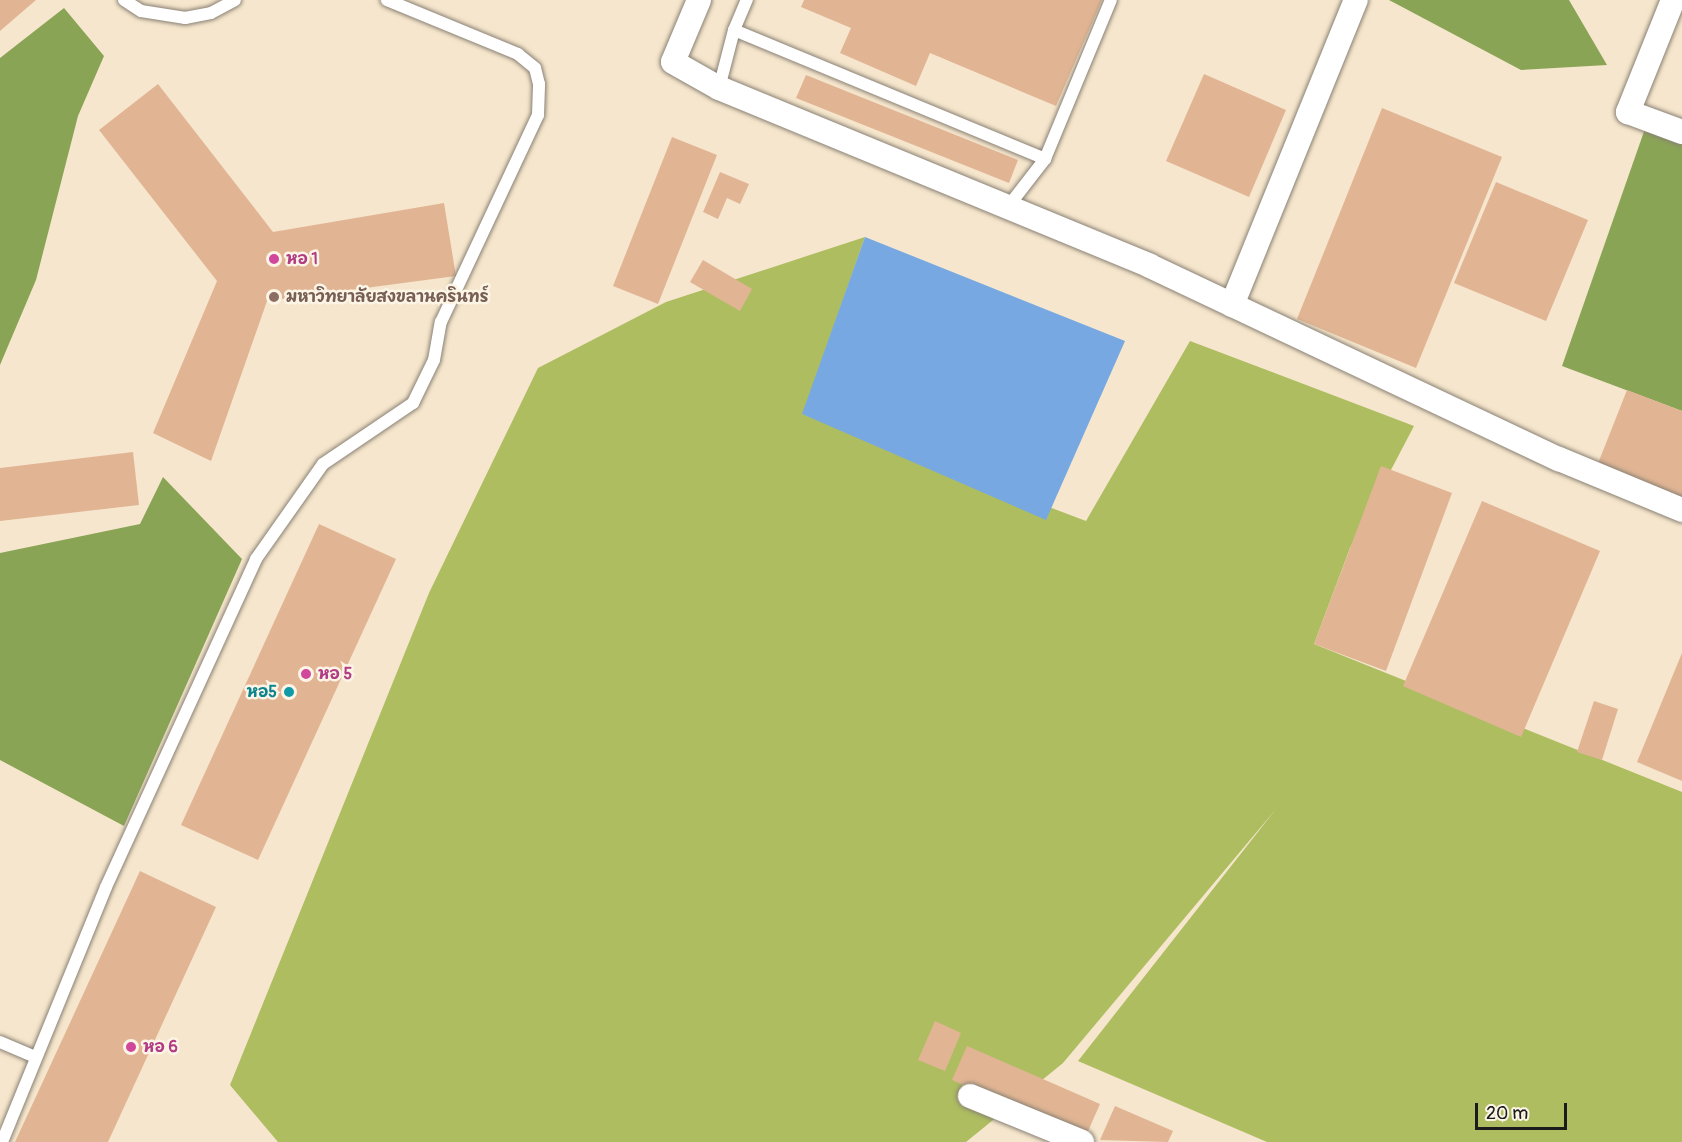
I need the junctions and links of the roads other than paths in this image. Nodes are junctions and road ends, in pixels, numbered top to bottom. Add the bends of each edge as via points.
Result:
1 (124, 0) edge
2 (235, 0) edge
3 (387, 0) edge
4 (699, 0) edge
5 (747, 0) edge
6 (1111, 0) edge
7 (1356, 0) edge
8 (1673, 0) edge
9 (734, 30) junction
10 (719, 88) junction
11 (1682, 132) edge
12 (1045, 159) junction
13 (1008, 208) junction
14 (1232, 305) junction
15 (1682, 510) edge
16 (0, 1042) edge
17 (36, 1057) junction
18 (970, 1096) dead end
19 (2, 1142) edge
20 (1082, 1142) edge

1 - 2 lane via 141,12 185,18 211,13
3 - 17 lane via 518,54 534,68 539,84 538,115 441,322 434,360 413,403 323,464 256,559 106,887
4 - 10 street via 673,62
5 - 9 lane
6 - 12 lane
7 - 14 street
8 - 11 street via 1629,112
9 - 10 lane
9 - 12 lane
10 - 13 street
12 - 13 lane
13 - 14 street via 1150,266
14 - 15 street via 1559,459
16 - 17 lane
17 - 19 lane
18 - 20 street

